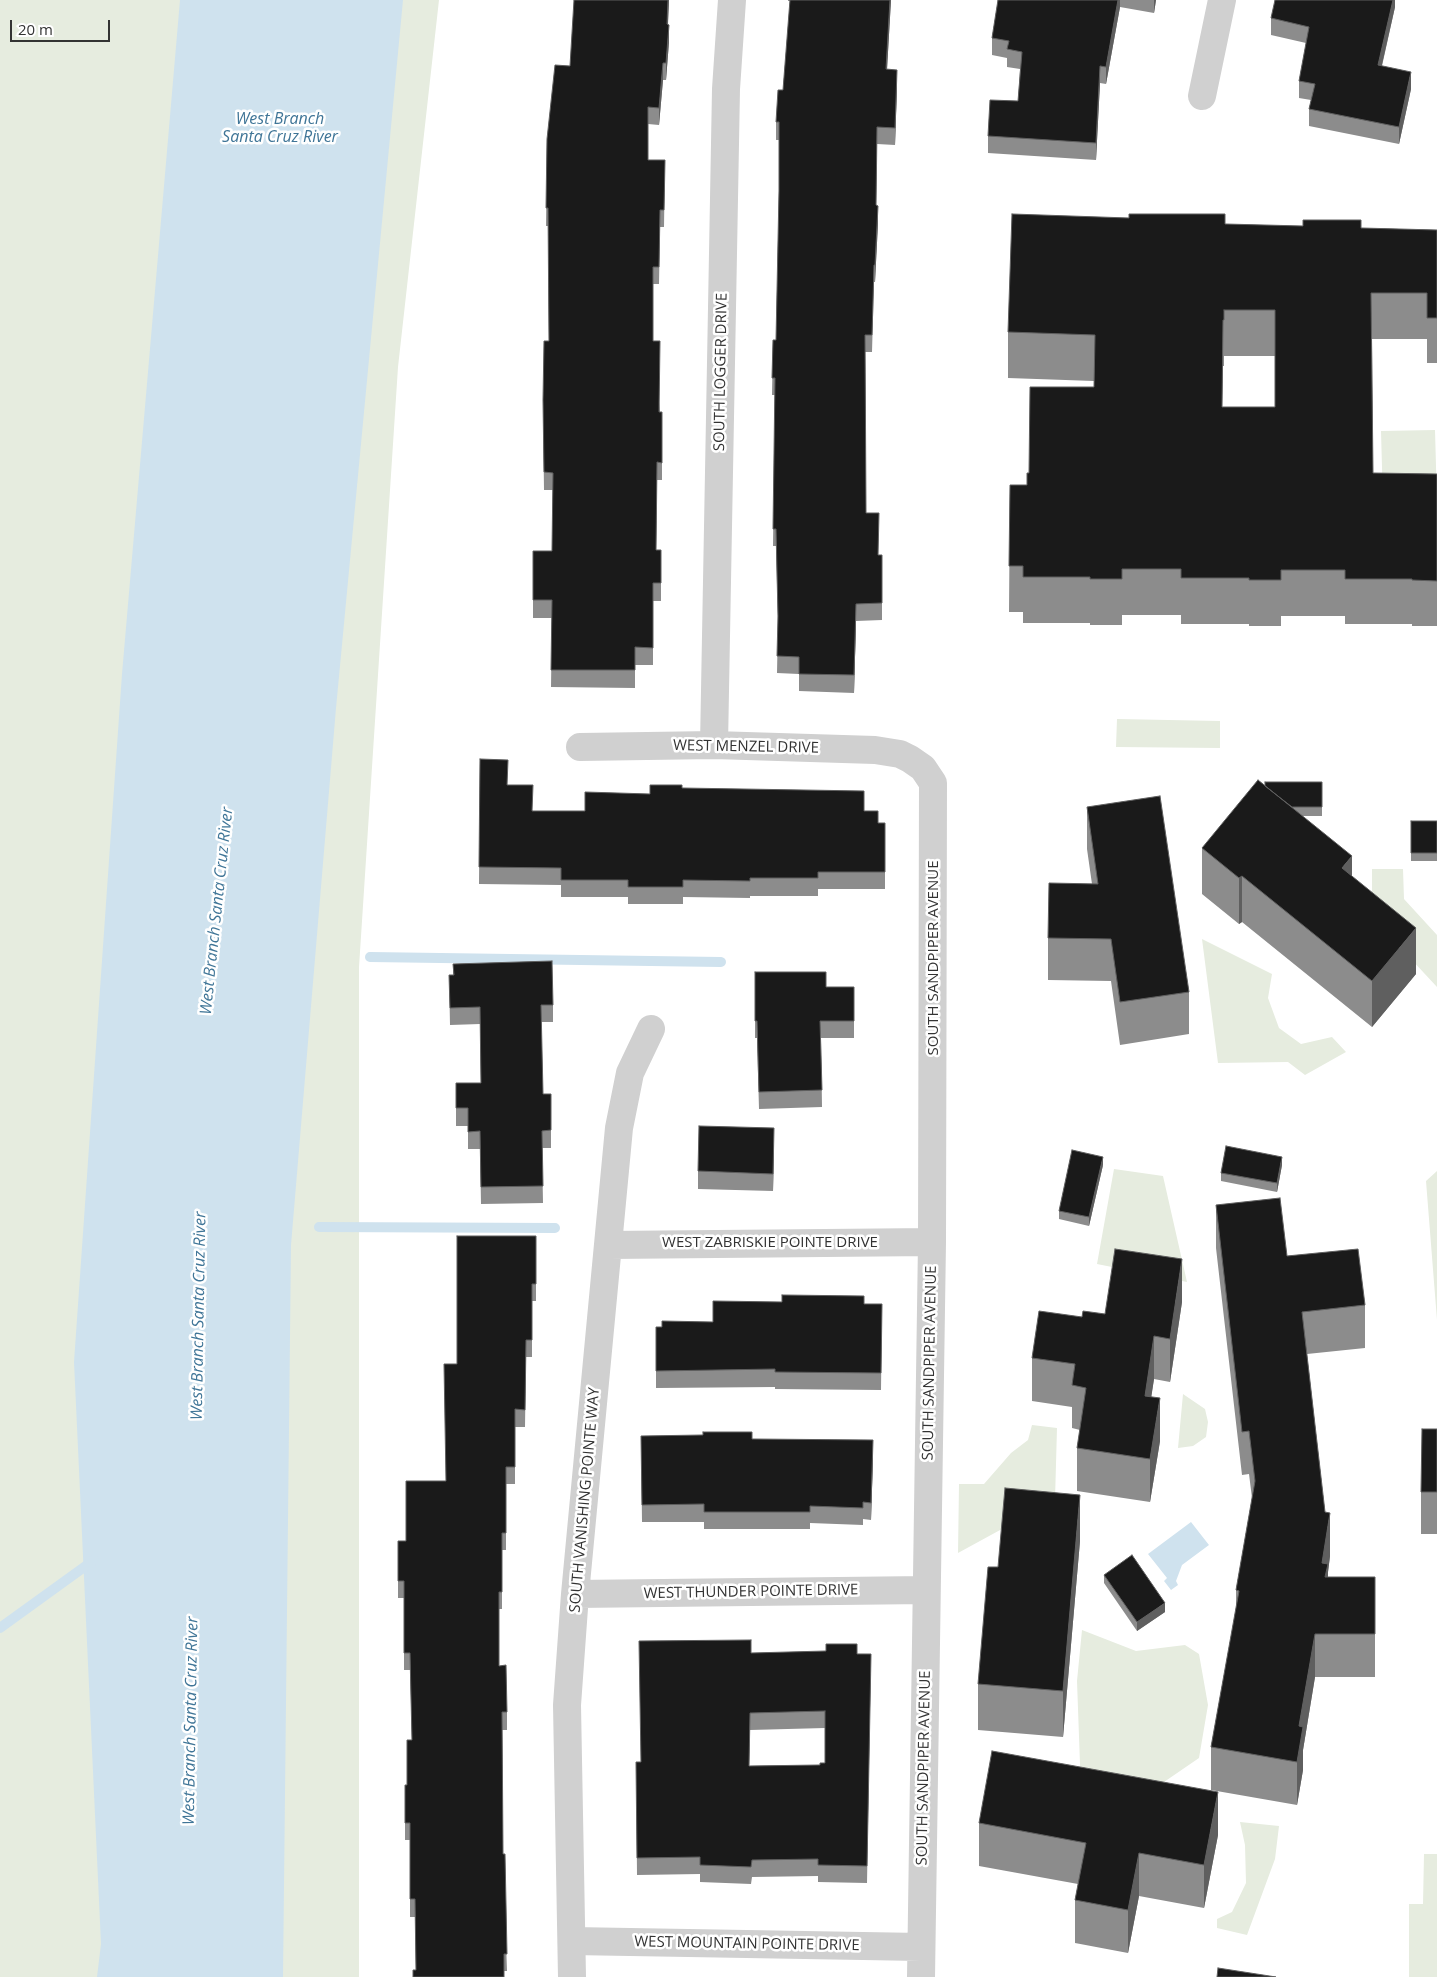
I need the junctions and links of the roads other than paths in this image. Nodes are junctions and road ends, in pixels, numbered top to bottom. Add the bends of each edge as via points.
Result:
1 (732, 0) edge
2 (1222, 0) edge
3 (1202, 96) dead end
4 (714, 745) junction
5 (580, 747) dead end
6 (910, 759) joint
7 (651, 1029) dead end
8 (932, 1242) junction
9 (609, 1245) junction
10 (926, 1590) junction
11 (575, 1594) junction
12 (572, 1941) junction
13 (921, 1947) junction
14 (572, 1977) edge
15 (921, 1977) edge

1 - 4 street, SOUTH LOGGER DRIVE via 726,89
2 - 3 street
4 - 5 street, WEST MENZEL DRIVE
4 - 6 street, WEST MENZEL DRIVE via 875,750
6 - 8 street, SOUTH SANDPIPER AVENUE via 923,768 934,783
7 - 9 street, SOUTH VANISHING POINTE WAY via 630,1073 619,1128
8 - 9 street, WEST ZABRISKIE POINTE DRIVE
8 - 10 street, SOUTH SANDPIPER AVENUE
9 - 11 street, SOUTH VANISHING POINTE WAY
10 - 11 street, WEST THUNDER POINTE DRIVE
10 - 13 street, SOUTH SANDPIPER AVENUE
11 - 12 street, SOUTH VANISHING POINTE WAY via 567,1705
12 - 13 street, WEST MOUNTAIN POINTE DRIVE
12 - 14 street, SOUTH VANISHING POINTE WAY
13 - 15 street, SOUTH SANDPIPER AVENUE

